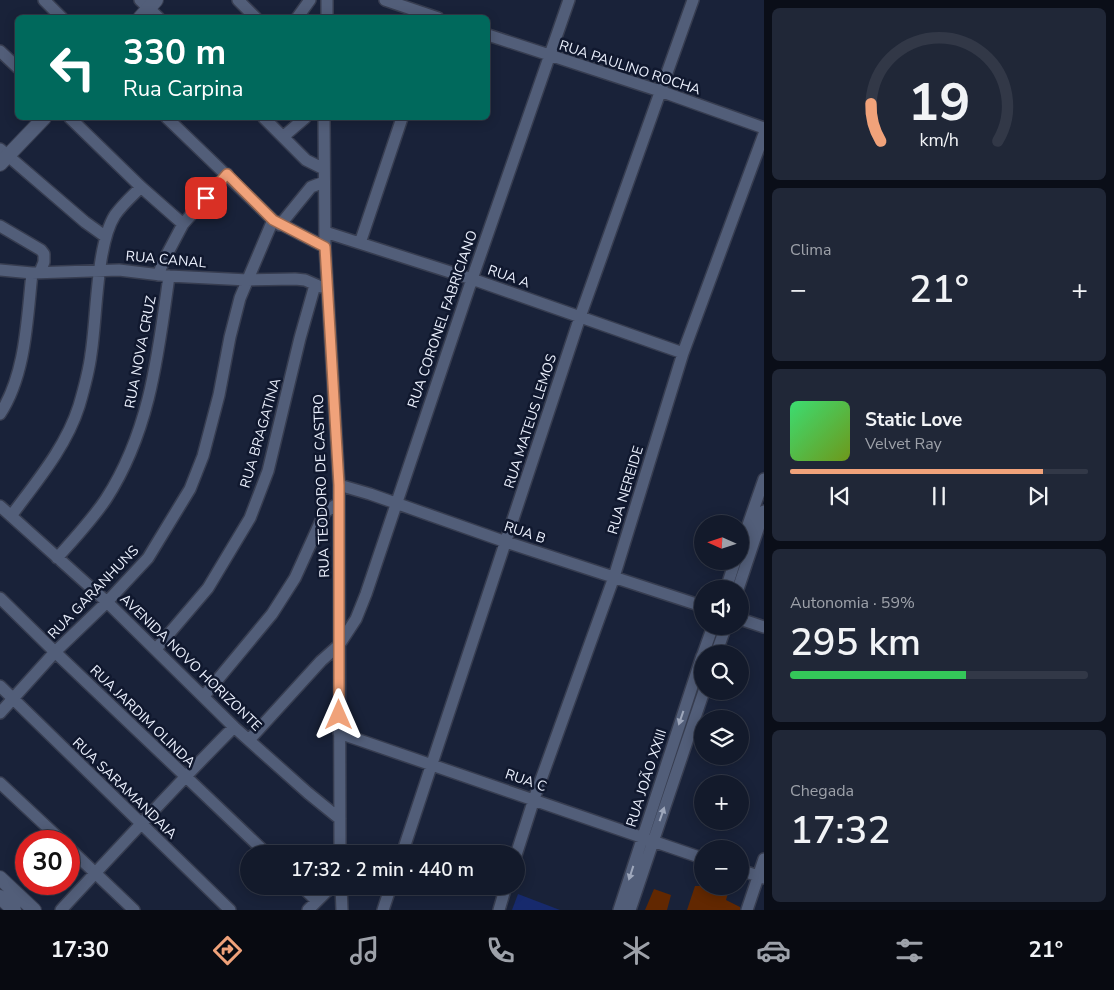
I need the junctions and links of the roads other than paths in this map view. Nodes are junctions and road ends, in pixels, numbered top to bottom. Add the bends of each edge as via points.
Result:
1 (44, 0) edge
2 (238, 0) edge
3 (310, 0) edge
4 (327, 0) edge
5 (385, 0) edge
6 (568, 0) edge
7 (693, 0) edge
8 (59, 15) edge
9 (253, 15) edge
10 (299, 15) edge
11 (326, 15) edge
12 (431, 15) edge
13 (490, 36) edge
14 (0, 51) edge
15 (549, 56) junction
16 (15, 65) edge
17 (660, 92) junction
18 (42, 120) edge
19 (72, 120) edge
20 (169, 120) edge
21 (266, 120) edge
22 (303, 120) edge
23 (324, 120) edge
24 (401, 120) edge
25 (764, 128) edge
26 (764, 134) edge
27 (284, 136) junction
28 (2, 156) edge
29 (324, 169) junction
30 (227, 174) junction
31 (324, 182) junction
32 (141, 187) junction
33 (277, 222) junction
34 (183, 224) junction
35 (0, 226) edge
36 (324, 232) junction
37 (106, 237) junction
38 (360, 243) junction
39 (325, 247) junction
40 (0, 270) edge
41 (100, 270) junction
42 (36, 273) junction
43 (163, 276) junction
44 (472, 278) junction
45 (248, 280) junction
46 (315, 285) junction
47 (328, 290) junction
48 (580, 317) junction
49 (683, 352) junction
50 (0, 414) edge
51 (764, 479) edge
52 (339, 485) junction
53 (339, 503) junction
54 (396, 504) junction
55 (0, 506) edge
56 (764, 511) edge
57 (11, 516) junction
58 (749, 522) edge
59 (506, 542) junction
60 (57, 558) junction
61 (614, 577) junction
62 (741, 580) edge
63 (0, 598) edge
64 (107, 602) junction
65 (694, 603) edge
66 (749, 622) edge
67 (764, 627) edge
68 (339, 645) junction
69 (156, 649) junction
70 (54, 652) junction
71 (694, 685) edge
72 (0, 686) edge
73 (204, 696) junction
74 (14, 699) junction
75 (701, 700) edge
76 (0, 713) edge
77 (234, 727) junction
78 (339, 733) junction
79 (249, 740) junction
80 (431, 764) junction
81 (184, 776) junction
82 (0, 784) edge
83 (534, 799) junction
84 (340, 819) junction
85 (141, 825) junction
86 (50, 830) edge
87 (648, 839) junction
88 (257, 845) edge
89 (340, 845) edge
90 (405, 845) edge
91 (519, 845) edge
92 (694, 855) edge
93 (80, 858) edge
94 (764, 859) edge
95 (96, 873) junction
96 (749, 873) edge
97 (761, 877) edge
98 (0, 878) edge
99 (311, 895) edge
100 (324, 895) edge
101 (341, 895) edge
102 (388, 895) edge
103 (503, 895) edge
104 (0, 897) edge
105 (317, 901) junction
106 (14, 910) edge
107 (34, 910) edge
108 (61, 910) edge
109 (134, 910) edge
110 (230, 910) edge
111 (308, 910) edge
112 (342, 910) edge
113 (383, 910) edge
114 (499, 910) edge
115 (619, 910) edge
116 (630, 910) edge
117 (747, 910) edge

1 - 8 street
2 - 9 street
3 - 10 street
4 - 11 street
5 - 12 street
6 - 15 street, RUA CORONEL FABRICIANO
7 - 17 street, RUA MATEUS LEMOS
13 - 15 street, RUA PAULINO ROCHA
14 - 16 street
15 - 17 street, RUA PAULINO ROCHA
15 - 44 street, RUA CORONEL FABRICIANO
17 - 25 street, RUA PAULINO ROCHA
17 - 48 street, RUA MATEUS LEMOS
18 - 28 street
19 - 32 street
20 - 30 street
21 - 27 street
22 - 27 street
23 - 29 street, RUA TEODORO DE CASTRO
24 - 38 street
26 - 49 street, RUA NEREIDE
27 - 29 street via 306,160
28 - 37 street
29 - 31 street, RUA TEODORO DE CASTRO
30 - 33 street
30 - 34 street, RUA NOVA CRUZ
31 - 33 street, RUA GARANHUNS via 311,187
31 - 36 street, RUA TEODORO DE CASTRO
32 - 34 street
32 - 37 street via 115,215
33 - 39 street
33 - 45 street, RUA GARANHUNS
34 - 43 street, RUA NOVA CRUZ via 165,258
35 - 42 street via 44,254 44,262
36 - 38 street, RUA A
36 - 39 street, RUA TEODORO DE CASTRO
37 - 41 street
38 - 44 street, RUA A
39 - 47 street, RUA TEODORO DE CASTRO
40 - 42 street, RUA CANAL
41 - 42 street, RUA CANAL
41 - 43 street, RUA CANAL
41 - 57 street via 91,354 79,407 52,461
42 - 50 street via 21,357 13,388
43 - 45 street, RUA CANAL
43 - 60 street, RUA NOVA CRUZ via 154,377 135,441 106,499
44 - 48 street, RUA A
44 - 54 street, RUA CORONEL FABRICIANO
45 - 46 street, RUA CANAL via 294,279
45 - 64 street, RUA GARANHUNS via 230,337 203,456 190,489 148,558
46 - 47 street, RUA CANAL
46 - 69 street, RUA BRAGATINA via 268,471 250,518 208,588
47 - 52 street, RUA TEODORO DE CASTRO
48 - 49 street, RUA A
48 - 59 street, RUA MATEUS LEMOS
49 - 61 street, RUA NEREIDE
51 - 58 street
52 - 53 street, RUA TEODORO DE CASTRO
52 - 54 street, RUA B
53 - 68 street, RUA TEODORO DE CASTRO
53 - 73 street via 325,512 295,578 272,614
54 - 59 street, RUA B
54 - 68 street, RUA CORONEL FABRICIANO via 356,619
55 - 57 street, AVENIDA NOVO HORIZONTE
56 - 62 street
57 - 60 street, AVENIDA NOVO HORIZONTE
59 - 61 street, RUA B
59 - 80 street, RUA MATEUS LEMOS
60 - 64 street, AVENIDA NOVO HORIZONTE
61 - 65 street, RUA B
61 - 83 street, RUA NEREIDE
63 - 70 street, RUA JARDIM OLINDA
64 - 69 street, AVENIDA NOVO HORIZONTE
64 - 70 street, RUA GARANHUNS
66 - 67 street
68 - 78 street, RUA TEODORO DE CASTRO
68 - 79 street, RUA CORONEL FABRICIANO
69 - 73 street, AVENIDA NOVO HORIZONTE
70 - 74 street, RUA GARANHUNS
70 - 81 street, RUA JARDIM OLINDA
71 -> 87 street, RUA JOÃO XXIII
72 - 74 street, RUA SARAMANDAIA
73 - 77 street, AVENIDA NOVO HORIZONTE
74 - 76 street, RUA GARANHUNS
74 - 85 street, RUA SARAMANDAIA
87 -> 75 street, RUA JOÃO XXIII
77 - 79 street, AVENIDA NOVO HORIZONTE
77 - 81 street
78 - 80 street, RUA C
78 - 84 street, RUA TEODORO DE CASTRO
79 - 84 street, AVENIDA NOVO HORIZONTE
80 - 83 street, RUA C
80 - 90 street, RUA MATEUS LEMOS
81 - 85 street
81 - 88 street, RUA JARDIM OLINDA
82 - 86 street
83 - 87 street, RUA C
83 - 91 street, RUA NEREIDE
84 - 89 street, RUA TEODORO DE CASTRO
85 - 95 street
85 - 110 street, RUA SARAMANDAIA
87 - 92 street, RUA C
87 -> 115 street, RUA JOÃO XXIII
87 - 116 street, RUA JOÃO XXIII
93 - 95 street
94 - 97 street
95 - 108 street
95 - 109 street
96 - 97 street
97 - 117 street
98 - 107 street
99 - 105 street
100 - 105 street
101 - 112 street
102 - 113 street
103 - 114 street
104 - 106 street
105 - 111 street

